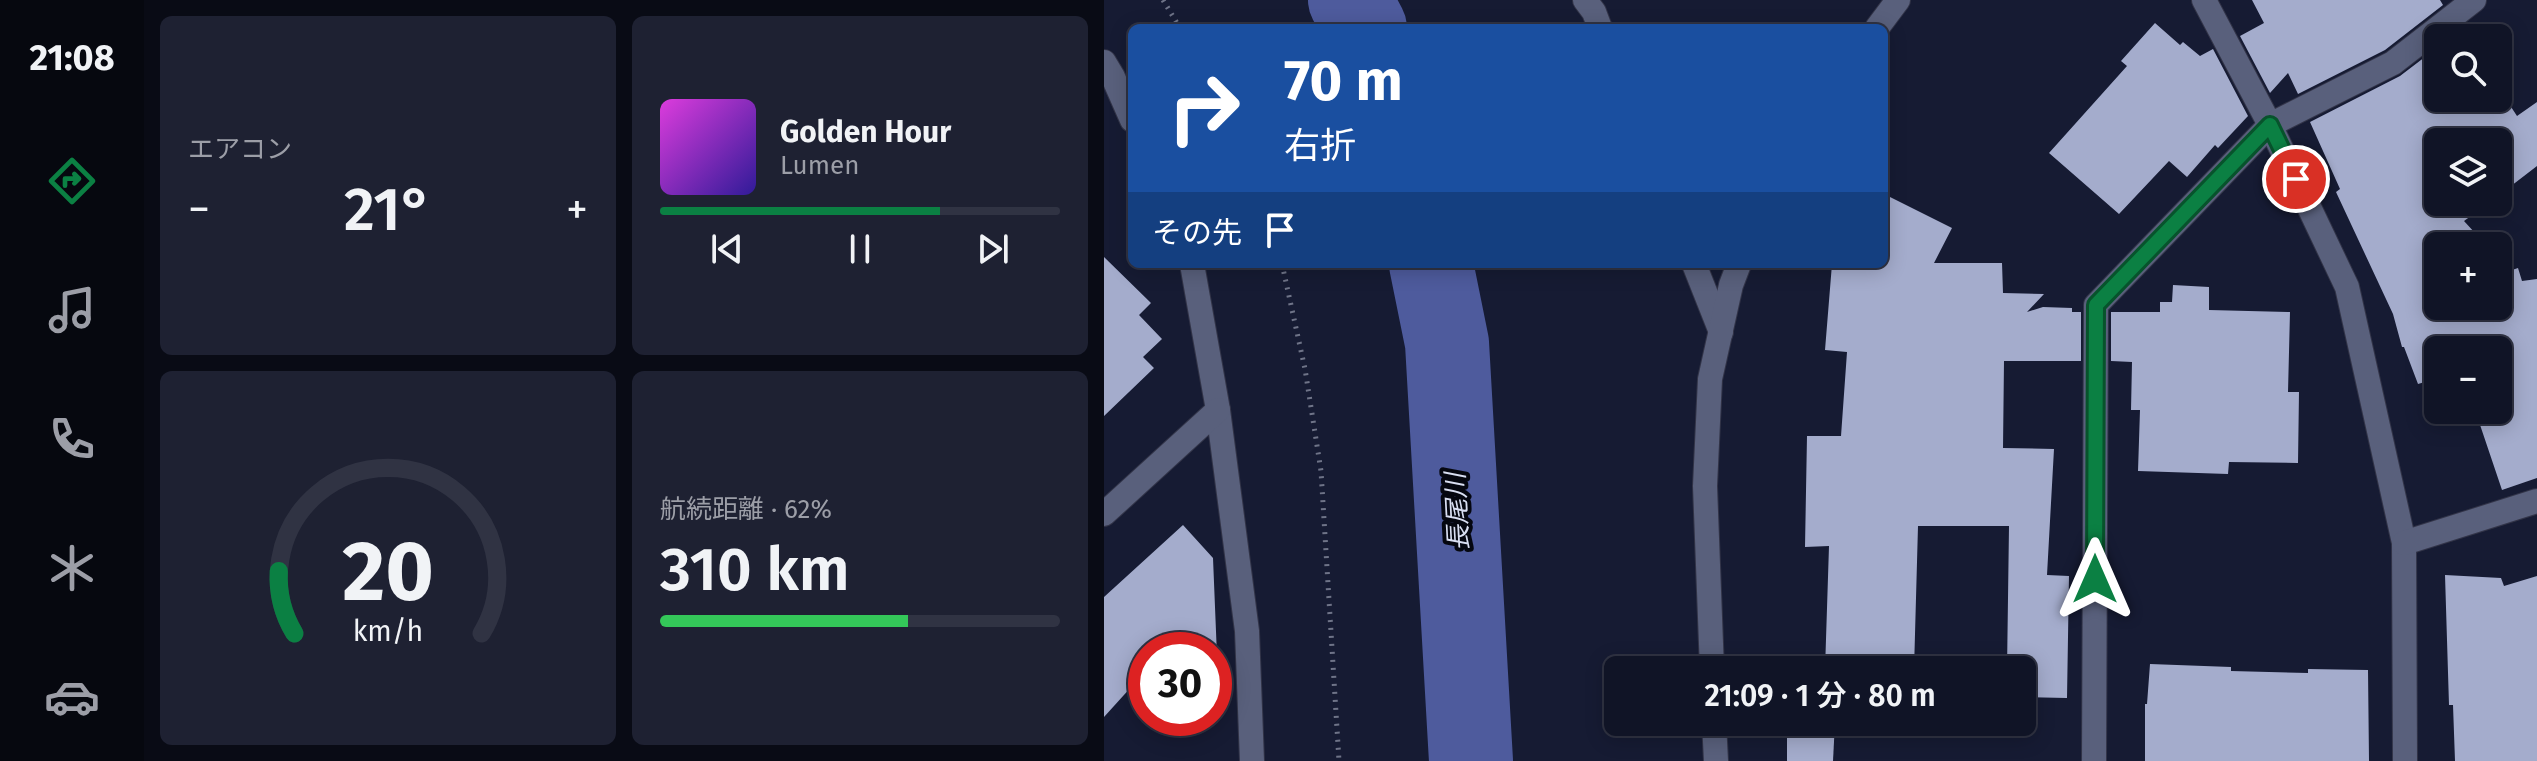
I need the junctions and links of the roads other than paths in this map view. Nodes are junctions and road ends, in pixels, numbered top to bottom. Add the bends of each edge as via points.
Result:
1 (1585, 0) edge
2 (1898, 0) edge
3 (2204, 0) edge
4 (2474, 0) edge
5 (1598, 24) edge
6 (1880, 24) edge
7 (1104, 62) edge
8 (1128, 112) edge
9 (2270, 125) junction
10 (1193, 268) edge
11 (1696, 268) edge
12 (1738, 268) edge
13 (1721, 332) junction
14 (1218, 410) junction
15 (2537, 501) edge
16 (1104, 514) edge
17 (2404, 543) junction
18 (1711, 656) edge
19 (1715, 736) edge
20 (1252, 761) edge
21 (1716, 761) edge
22 (2094, 761) edge
23 (2405, 761) edge

1 - 5 street
2 - 6 street
3 - 9 street
4 - 9 street via 2393,63
7 - 8 street
9 - 17 street via 2347,287
9 - 22 street via 2096,305
10 - 14 street
11 - 13 street
12 - 13 street
13 - 18 street via 1710,379 1705,486
14 - 16 street
14 - 20 street via 1247,631
15 - 17 street
17 - 23 street
19 - 21 street

